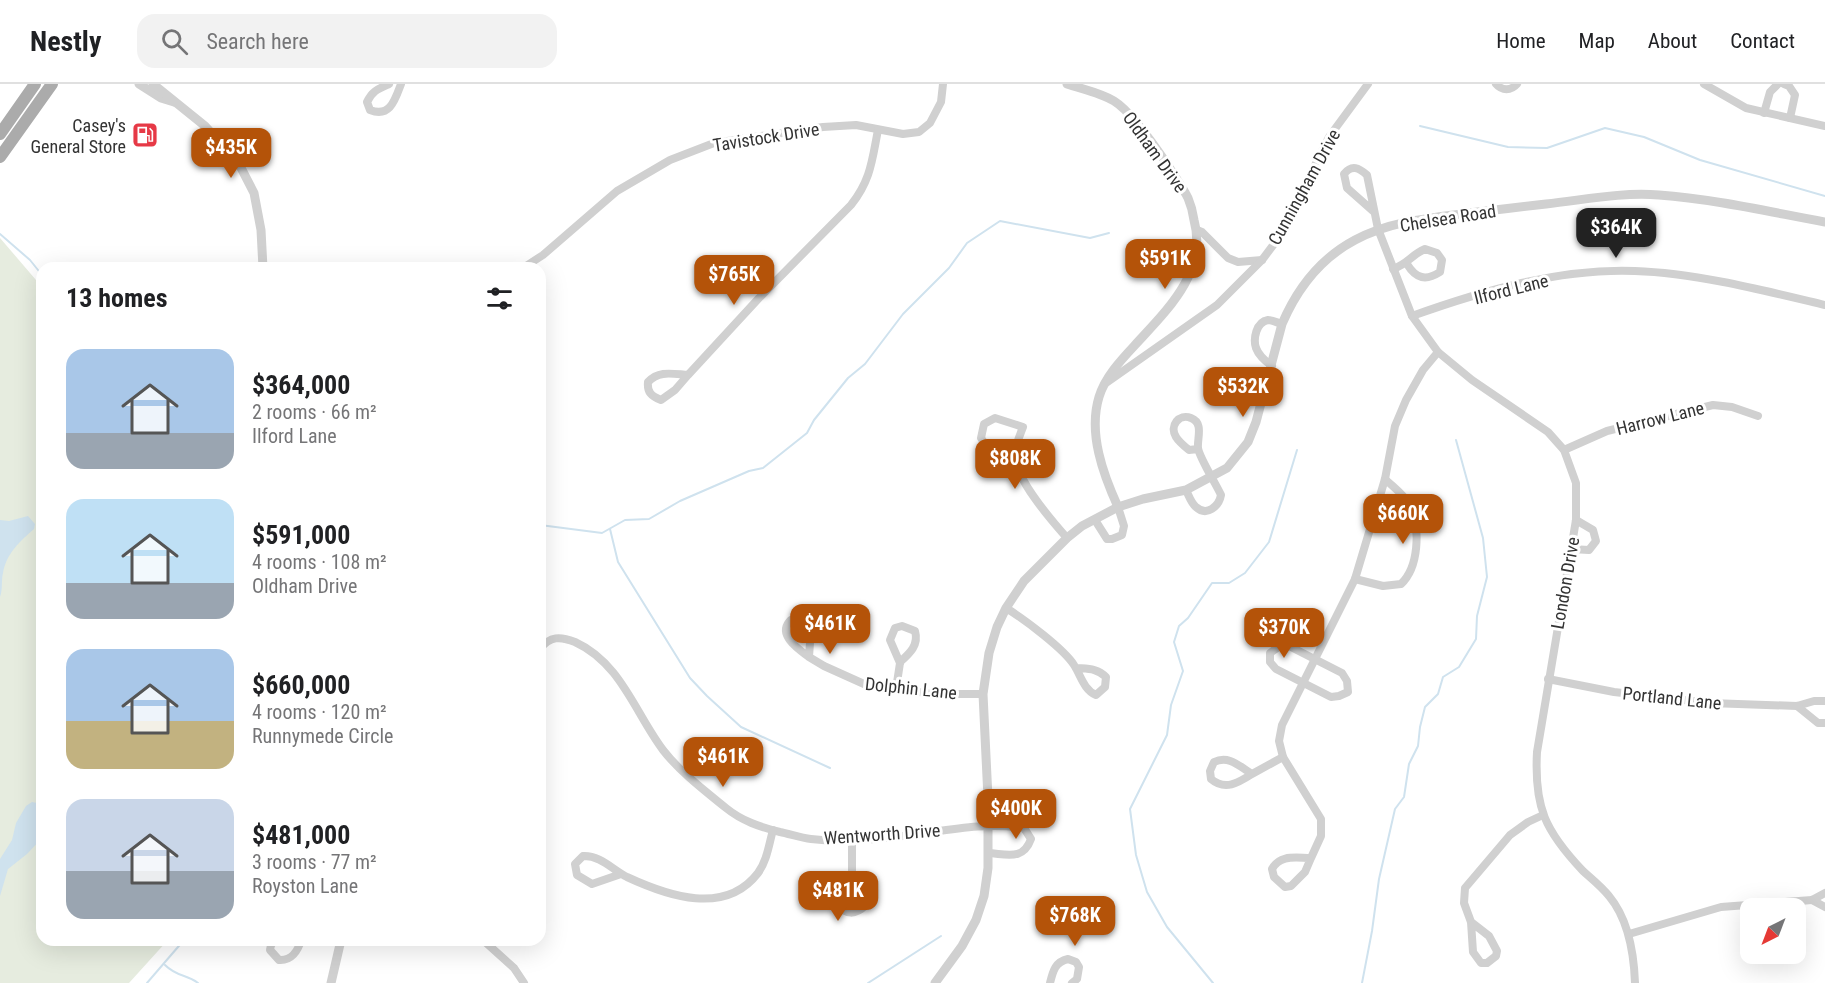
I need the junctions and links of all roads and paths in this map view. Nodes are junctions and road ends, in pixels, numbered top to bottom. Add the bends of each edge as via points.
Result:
1 (36, 84) edge
2 (52, 84) edge
3 (139, 84) edge
4 (153, 84) edge
5 (389, 84) edge
6 (401, 84) edge
7 (943, 84) edge
8 (1067, 84) edge
9 (1368, 84) edge
10 (1496, 84) edge
11 (1517, 84) edge
12 (1704, 84) edge
13 (1778, 84) edge
14 (1784, 84) edge
15 (174, 102) junction
16 (1764, 113) junction
17 (1790, 118) junction
18 (1825, 126) edge
19 (878, 130) junction
20 (0, 134) edge
21 (0, 157) edge
22 (1373, 211) junction
23 (1825, 222) edge
24 (1378, 229) junction
25 (1197, 230) junction
26 (1262, 260) junction
27 (263, 262) edge
28 (532, 262) edge
29 (1407, 264) junction
30 (1393, 269) junction
31 (1825, 304) edge
32 (1412, 316) junction
33 (1282, 324) junction
34 (1438, 352) junction
35 (1272, 366) junction
36 (688, 375) junction
37 (1105, 384) junction
38 (1758, 416) dead end
39 (1198, 449) junction
40 (1563, 450) junction
41 (1015, 455) junction
42 (1212, 477) junction
43 (1385, 479) junction
44 (1186, 490) junction
45 (1118, 507) junction
46 (1095, 519) junction
47 (1576, 520) junction
48 (1067, 538) junction
49 (1570, 549) junction
50 (1355, 579) junction
51 (1006, 608) junction
52 (546, 642) edge
53 (809, 657) junction
54 (1316, 659) junction
55 (900, 663) junction
56 (1076, 668) dead end
57 (1548, 679) junction
58 (1303, 683) junction
59 (896, 689) junction
60 (983, 694) junction
61 (1825, 701) edge
62 (1797, 706) junction
63 (1825, 723) edge
64 (1283, 757) junction
65 (1252, 774) junction
66 (1543, 815) junction
67 (988, 825) junction
68 (773, 830) junction
69 (852, 839) junction
70 (988, 853) junction
71 (1311, 858) junction
72 (852, 872) junction
73 (621, 874) junction
74 (1825, 893) edge
75 (1812, 900) junction
76 (1825, 907) edge
77 (1471, 922) junction
78 (1629, 934) junction
79 (271, 946) edge
80 (298, 946) edge
81 (339, 946) edge
82 (490, 946) edge
83 (331, 983) edge
84 (524, 983) edge
85 (935, 983) edge
86 (1050, 983) edge
87 (1072, 983) edge
88 (1635, 983) edge

1 - 20 main road
2 - 21 main road
3 - 15 street via 161,99
4 - 15 street
5 - 6 street via 370,94 370,110 385,112
7 - 19 street, Tavistock Drive via 941,102 930,123 919,132
8 - 25 street, Oldham Drive via 1113,100 1125,109 1189,200
9 - 26 street, Cunningham Drive via 1329,137 1280,236
10 - 11 street via 1505,90
12 - 16 street via 1746,108
13 - 16 street via 1770,92
14 - 17 street via 1795,95
15 - 27 street via 213,133 243,171 254,193
16 - 17 street
17 - 18 street
19 - 28 street, Tavistock Drive via 856,125 823,127 714,143 670,160 617,191
19 - 36 street via 869,176 860,194
22 - 22 street, London Drive via 1347,188 1344,174 1348,169 1354,167 1367,175
22 - 24 street, London Drive
23 - 24 street, Chelsea Road via 1690,198 1613,195 1418,219
24 - 30 street, London Drive
24 - 33 street, Chelsea Road via 1325,261 1296,295
25 - 26 street, Cunningham Drive via 1228,258 1238,262
25 - 37 street, Oldham Drive via 1197,254 1191,274
26 - 37 street, Cunningham Drive via 1217,305
29 - 29 street via 1414,254 1425,249 1437,253 1442,260 1440,272 1431,278 1420,278
29 - 30 street
30 - 32 street, London Drive
31 - 32 street, Ilford Lane via 1697,278 1635,271 1534,281
32 - 34 street, London Drive
33 - 35 street, Chelsea Road
33 - 35 street via 1269,320 1257,330 1256,349
34 - 40 street, London Drive via 1548,432
34 - 43 street via 1423,370 1395,426
35 - 42 street, Chelsea Road via 1248,442 1227,468
36 - 36 street via 653,376 647,389 661,400
37 - 45 street, Oldham Drive via 1096,419 1098,454
38 - 40 street, Harrow Lane via 1713,405 1607,431
39 - 39 street via 1196,421 1184,417 1177,420 1175,436 1189,450
39 - 42 street
40 - 47 street, London Drive via 1576,483
41 - 41 street via 984,443 984,424 995,418 1023,427
41 - 48 street via 1037,503
42 - 44 street, Chelsea Road
42 - 44 street via 1221,495 1210,510 1198,509
43 - 50 street
43 - 50 street via 1410,505 1417,542 1411,570 1401,584 1383,586
44 - 45 street, Chelsea Road
45 - 46 street, Chelsea Road
45 - 46 street via 1124,526 1117,538 1107,538
46 - 48 street, Chelsea Road
47 - 49 street, London Drive
47 - 49 street via 1593,531 1596,541 1588,550
48 - 51 street, Chelsea Road via 1024,581
49 - 57 street, London Drive
50 - 54 street
51 - 56 street
51 - 60 street, Chelsea Road via 989,653
52 - 68 street, Wentworth Drive via 554,637 568,639 601,659 677,766 728,810 749,823
53 - 53 street, Dolphin Lane via 811,628 802,617 795,617 786,626 787,634
53 - 59 street, Dolphin Lane via 864,684
54 - 58 street
54 - 58 street via 1342,673 1348,692 1331,697
54 - 58 street via 1289,646 1280,646 1270,653 1270,662 1276,669
55 - 55 street via 914,648 917,638 909,627 895,628 890,640
55 - 59 street
57 - 62 street, Portland Lane via 1680,700
57 - 66 street, London Drive via 1536,777
58 - 64 street via 1282,726 1279,741
59 - 60 street, Dolphin Lane
60 - 67 street, Chelsea Road
61 - 62 street, Portland Lane
62 - 63 street via 1818,723
64 - 65 street
64 - 71 street via 1321,819 1322,836
65 - 65 street via 1231,760 1222,759 1214,762 1210,771 1211,779 1226,786
66 - 77 street via 1510,836 1465,888 1464,903
66 - 78 street, London Drive via 1557,842 1610,897
67 - 69 street, Wentworth Drive
67 - 70 street, Chelsea Road
67 - 70 street, Wentworth Drive via 1024,828 1031,839 1027,849 1017,855
68 - 69 street, Wentworth Drive via 811,839
68 - 73 street via 757,873 743,888 720,898 676,896
69 - 72 street
70 - 85 street, Chelsea Road via 984,896 976,920
71 - 71 street via 1283,858 1272,869 1274,877 1285,887 1291,886 1305,872
72 - 72 street via 837,903 849,914 866,905
73 - 73 street via 590,856 583,856 575,864 577,875 592,884
74 - 75 street
75 - 76 street
75 - 78 street via 1721,907
77 - 77 street via 1473,952 1481,963 1487,963 1496,956 1494,943
78 - 88 street, London Drive
79 - 80 street via 270,950 284,961 291,958
81 - 83 street
82 - 84 street
86 - 87 street via 1055,966 1068,958 1079,967

